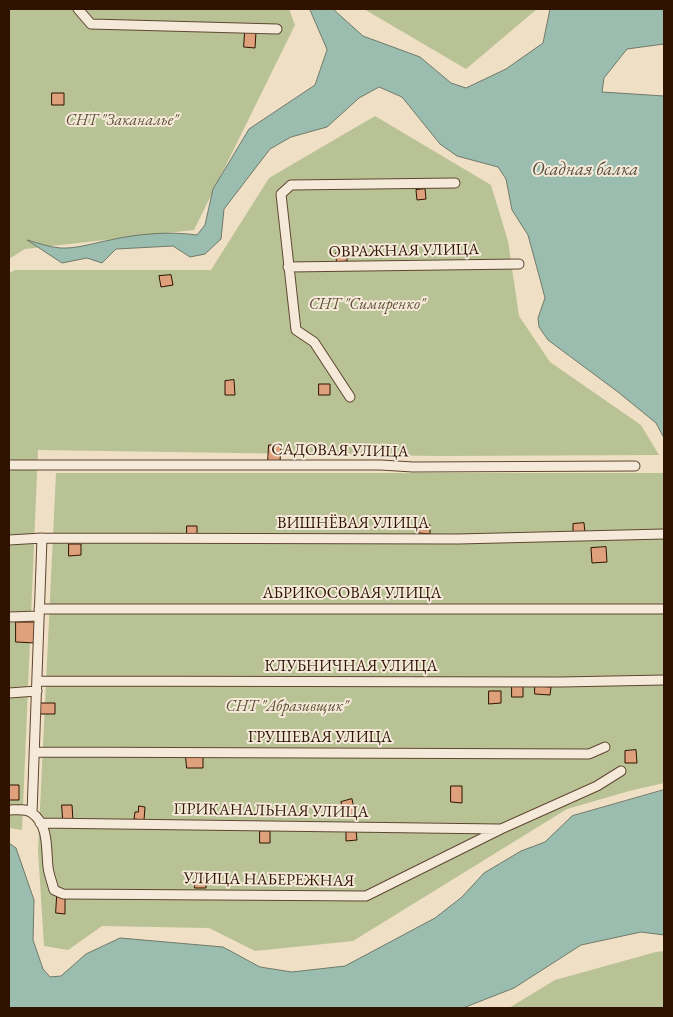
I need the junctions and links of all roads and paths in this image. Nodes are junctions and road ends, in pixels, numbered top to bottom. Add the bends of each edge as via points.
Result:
1 (78, 9) edge
2 (277, 29) dead end
3 (455, 183) dead end
4 (519, 264) dead end
5 (288, 267) junction
6 (350, 397) dead end
7 (9, 465) edge
8 (635, 466) dead end
9 (664, 534) edge
10 (42, 538) junction
11 (9, 540) edge
12 (664, 609) edge
13 (39, 612) junction
14 (9, 617) edge
15 (664, 680) edge
16 (37, 681) junction
17 (37, 691) junction
18 (9, 693) edge
19 (604, 747) dead end
20 (34, 752) junction
21 (621, 771) dead end
22 (9, 810) edge
23 (32, 813) junction
24 (40, 823) junction
25 (501, 829) junction

1 - 2 street via 91,24
3 - 5 street via 292,185 281,194
4 - 5 street, ОВРАЖНАЯ УЛИЦА
5 - 6 street via 296,330 314,342
7 - 8 street, САДОВАЯ УЛИЦА
9 - 10 street, ВИШНЁВАЯ УЛИЦА via 458,539
10 - 11 street, ВИШНЁВАЯ УЛИЦА
10 - 13 street
12 - 13 street, АБРИКОСОВАЯ УЛИЦА
13 - 14 street, АБРИКОСОВАЯ УЛИЦА
13 - 16 street
15 - 16 street, КЛУБНИЧНАЯ УЛИЦА
16 - 17 street
17 - 18 street
17 - 20 street
19 - 20 street, ГРУШЕВАЯ УЛИЦА via 590,754
20 - 23 street
21 - 25 street, УЛИЦА НАБЕРЕЖНАЯ via 597,786
22 - 23 street
23 - 24 street, УЛИЦА НАБЕРЕЖНАЯ
24 - 25 street, ПРИКАНАЛЬНАЯ УЛИЦА
24 - 25 street, УЛИЦА НАБЕРЕЖНАЯ via 54,890 63,894 366,896

